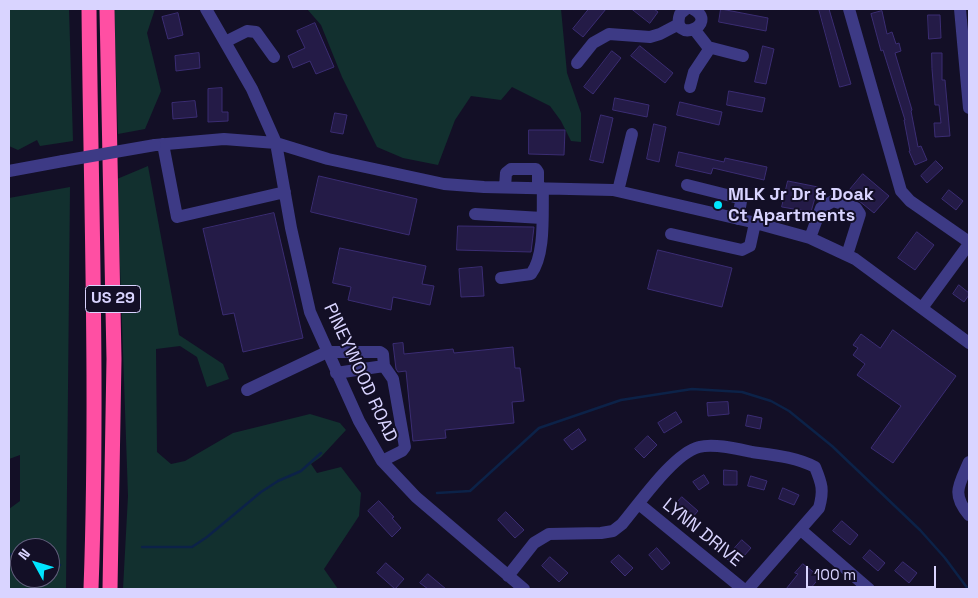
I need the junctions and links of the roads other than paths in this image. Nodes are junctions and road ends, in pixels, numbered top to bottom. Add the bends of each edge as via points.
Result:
1 (90, 9) edge
2 (107, 9) edge
3 (206, 9) edge
4 (685, 9) edge
5 (693, 9) edge
6 (848, 9) edge
7 (960, 9) edge
8 (679, 24) junction
9 (694, 30) junction
10 (225, 42) junction
11 (710, 48) junction
12 (743, 56) dead end
13 (274, 58) dead end
14 (577, 63) dead end
15 (690, 87) dead end
16 (969, 108) edge
17 (632, 134) dead end
18 (276, 143) junction
19 (159, 144) junction
20 (9, 171) edge
21 (687, 185) dead end
22 (505, 187) junction
23 (541, 188) junction
24 (618, 191) junction
25 (284, 192) junction
26 (475, 214) dead end
27 (542, 218) junction
28 (738, 219) junction
29 (755, 223) junction
30 (671, 234) dead end
31 (810, 238) junction
32 (969, 243) edge
33 (847, 255) junction
34 (501, 278) dead end
35 (922, 308) junction
36 (969, 343) edge
37 (327, 352) junction
38 (384, 366) junction
39 (336, 373) junction
40 (247, 390) dead end
41 (382, 461) junction
42 (969, 462) edge
43 (639, 504) junction
44 (969, 515) edge
45 (801, 530) junction
46 (508, 576) junction
47 (90, 589) edge
48 (110, 589) edge
49 (524, 589) edge
50 (743, 589) edge
51 (748, 589) edge
52 (869, 589) edge

1 - 47 highway, US 29 via 93,272
2 - 48 highway, US 29 via 114,360
3 - 10 street, PINEYWOOD ROAD
4 - 8 street via 680,14
5 - 9 street via 701,20
6 - 32 street via 901,191
7 - 16 street
8 - 9 street via 684,29
8 - 14 street via 650,37 609,34 593,43
9 - 11 street
10 - 13 street via 247,31 256,32
10 - 18 street, PINEYWOOD ROAD via 252,89
11 - 12 street
11 - 15 street via 693,74
17 - 24 street
18 - 19 street via 224,139
18 - 22 street via 328,159 444,184
18 - 25 street, PINEYWOOD ROAD
19 - 20 street, bridge
19 - 25 street via 177,217
21 - 28 street via 739,198
22 - 23 street
22 - 23 street via 506,173 510,169 536,169
23 - 24 street
23 - 27 street
24 - 28 street
25 - 37 street, PINEYWOOD ROAD via 310,312
26 - 27 street
27 - 34 street via 536,268 531,274
28 - 29 street
29 - 30 street via 750,246 742,250
29 - 31 street
31 - 33 street
31 - 33 street via 821,208 833,201 856,208 860,214
32 - 35 street
33 - 35 street
35 - 36 street
37 - 38 street via 380,352
37 - 39 street, PINEYWOOD ROAD
37 - 40 street
38 - 39 street
38 - 41 street via 393,379 405,447
39 - 41 street, PINEYWOOD ROAD
41 - 46 street, PINEYWOOD ROAD via 416,497
42 - 44 street via 957,489 962,507
43 - 45 street via 671,465 687,453 700,447 729,448 794,459 815,467 822,485 822,496 819,508
43 - 46 street via 613,531 549,534 534,543
43 - 50 street, LYNN DRIVE
45 - 51 street
45 - 52 street
46 - 49 street, PINEYWOOD ROAD

